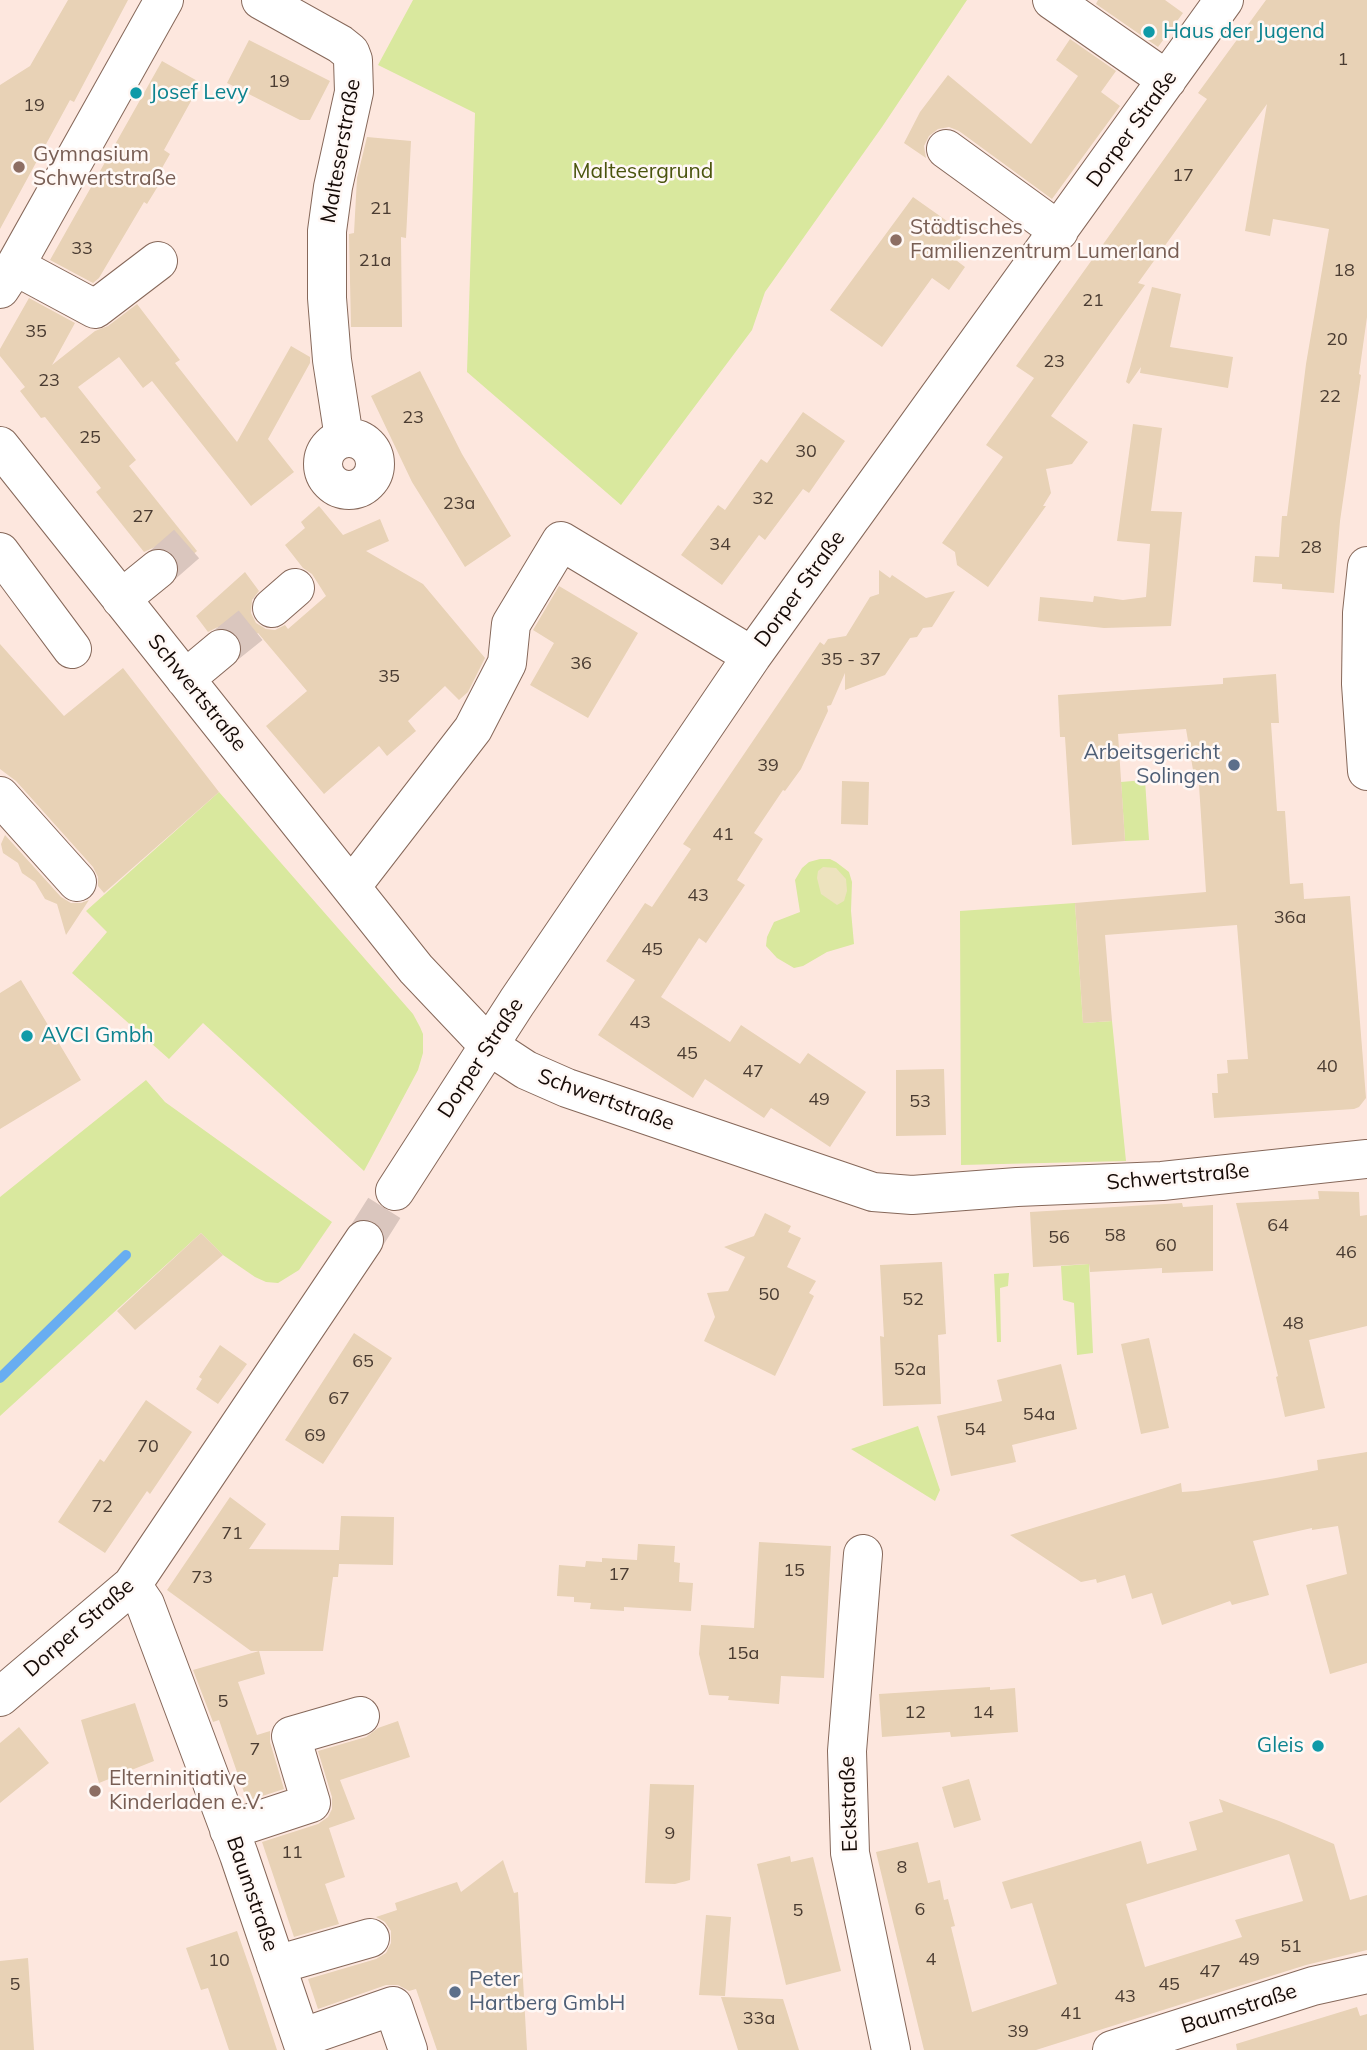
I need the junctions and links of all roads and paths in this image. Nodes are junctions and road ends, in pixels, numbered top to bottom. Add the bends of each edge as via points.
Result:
1 (164, 0) edge
2 (261, 0) edge
3 (1052, 0) edge
4 (1224, 0) edge
5 (1167, 80) junction
6 (946, 149) dead end
7 (1059, 231) junction
8 (158, 261) dead end
9 (7, 277) edge
10 (344, 438) dead end
11 (7, 469) edge
12 (0, 552) edge
13 (1367, 566) edge
14 (158, 569) tunnel mouth
15 (121, 599) junction
16 (72, 649) dead end
17 (221, 649) tunnel mouth
18 (752, 656) junction
19 (185, 679) junction
20 (1367, 771) edge
21 (0, 796) edge
22 (77, 882) dead end
23 (351, 887) junction
24 (488, 1045) junction
25 (1367, 1159) edge
26 (395, 1191) tunnel mouth
27 (364, 1240) tunnel mouth
28 (863, 1553) dead end
29 (132, 1586) junction
30 (0, 1697) edge
31 (360, 1716) dead end
32 (315, 1817) dead end
33 (232, 1838) junction
34 (370, 1938) dead end
35 (276, 1965) junction
36 (1367, 1974) edge
37 (303, 2044) edge
38 (408, 2050) edge
39 (891, 2050) edge
40 (1112, 2050) edge

1 - 9 street
2 - 10 street, Malteserstraße via 340,44 354,60 354,92 327,231 332,360
3 - 5 street
4 - 5 street, Dorper Straße
5 - 7 street, Dorper Straße
6 - 7 street
7 - 18 street, Dorper Straße
8 - 9 street via 95,309
11 - 15 street, Schwertstraße
12 - 16 street
13 - 20 street via 1361,684
14 - 15 street
15 - 19 street, Schwertstraße
17 - 19 street
18 - 23 street via 561,541 511,624 507,663 473,729
18 - 24 street, Dorper Straße
19 - 23 street, Schwertstraße
21 - 22 street
23 - 24 street, Schwertstraße via 416,969
24 - 25 street, Schwertstraße via 526,1070 567,1088 873,1192 912,1195 1162,1181
24 - 26 street, Dorper Straße
27 - 29 street, Dorper Straße
28 - 39 street, Eckstraße via 847,1752 849,1853
29 - 30 street, Dorper Straße
29 - 33 street, Baumstraße via 145,1604
31 - 33 street via 291,1736 311,1802
32 - 33 street
33 - 35 street, Baumstraße
34 - 35 street
35 - 37 street, Baumstraße
36 - 40 street, Baumstraße via 1312,1986
37 - 38 street via 393,2006

